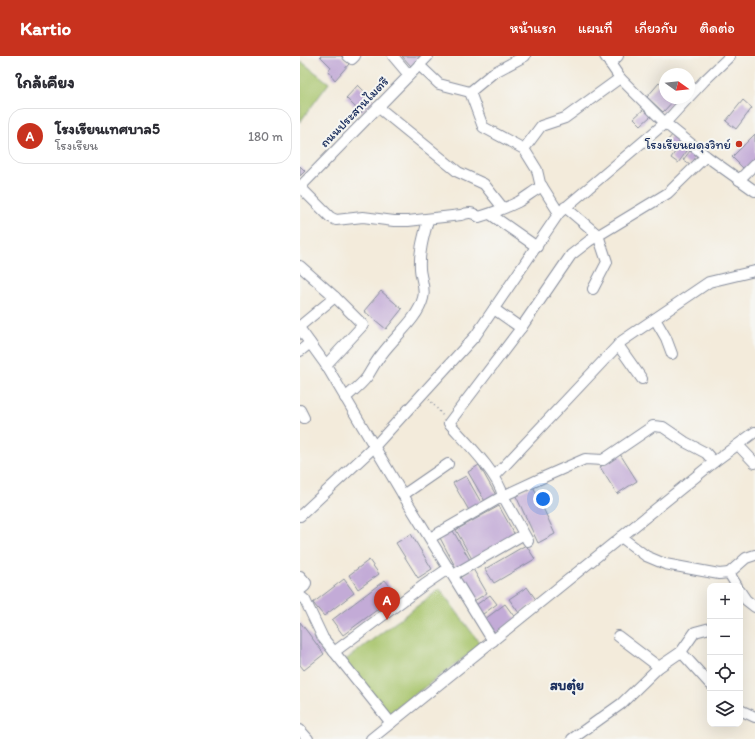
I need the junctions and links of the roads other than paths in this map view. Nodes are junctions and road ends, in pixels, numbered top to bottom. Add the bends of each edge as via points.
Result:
1 (348, 56) edge
2 (355, 56) edge
3 (392, 56) edge
4 (428, 56) edge
5 (526, 56) edge
6 (618, 56) edge
7 (730, 56) edge
8 (608, 60) edge
9 (419, 65) junction
10 (409, 75) junction
11 (620, 78) junction
12 (695, 91) edge
13 (470, 92) junction
14 (683, 104) edge
15 (378, 107) junction
16 (666, 123) junction
17 (524, 149) junction
18 (706, 156) junction
19 (755, 164) edge
20 (739, 180) junction
21 (542, 186) junction
22 (300, 187) edge
23 (755, 191) edge
24 (503, 208) junction
25 (562, 210) junction
26 (490, 214) junction
27 (428, 220) junction
28 (598, 235) junction
29 (537, 247) junction
30 (300, 266) edge
31 (755, 271) edge
32 (593, 288) dead end
33 (335, 297) junction
34 (494, 309) junction
35 (655, 319) junction
36 (300, 328) edge
37 (521, 328) junction
38 (310, 343) junction
39 (618, 346) junction
40 (300, 351) edge
41 (672, 354) dead end
42 (326, 366) junction
43 (642, 379) dead end
44 (345, 398) junction
45 (755, 432) edge
46 (738, 445) junction
47 (374, 447) junction
48 (714, 462) junction
49 (755, 463) edge
50 (448, 464) dead end
51 (495, 476) junction
52 (403, 495) junction
53 (503, 496) junction
54 (300, 516) edge
55 (622, 537) junction
56 (430, 538) junction
57 (755, 555) edge
58 (451, 572) junction
59 (729, 573) junction
60 (300, 576) edge
61 (735, 583) edge
62 (300, 590) edge
63 (300, 596) edge
64 (743, 604) edge
65 (755, 607) edge
66 (707, 629) edge
67 (618, 636) dead end
68 (493, 640) junction
69 (334, 652) junction
70 (681, 652) junction
71 (659, 667) junction
72 (707, 681) edge
73 (743, 711) edge
74 (755, 717) edge
75 (391, 723) junction
76 (300, 730) edge
77 (308, 739) edge
78 (371, 739) edge
79 (572, 739) edge

1 - 2 street via 352,59
3 - 10 street
4 - 9 street, ถนนประสานไมตรี
5 - 13 street via 493,73
6 - 8 street
7 - 12 street
8 - 11 street
9 - 10 street, ถนนประสานไมตรี
9 - 13 street via 439,84
10 - 15 street, ถนนประสานไมตรี
11 - 16 street
11 - 17 street via 565,118 541,126
13 - 17 street via 483,127
14 - 16 street
15 - 22 street, ถนนประสานไมตรี
15 - 24 street via 458,172 484,184
16 - 18 street
16 - 25 street
17 - 21 street via 537,170
18 - 20 street
18 - 28 street via 668,193
19 - 20 street
20 - 23 street
21 - 24 street
21 - 25 street
22 - 27 street via 336,220 362,217 394,221
24 - 26 street
25 - 28 street
25 - 29 street
26 - 27 street via 479,217 469,212
26 - 29 street
27 - 44 street via 420,266 423,298 408,323 381,354 366,378
28 - 32 street via 607,262
28 - 37 street via 571,255
29 - 34 street
30 - 33 street
31 - 35 street via 709,282
33 - 36 street
33 - 42 street via 363,325
34 - 37 street
34 - 47 street via 476,335
35 - 39 street
35 - 41 street
36 - 38 street
37 - 51 street via 449,423
38 - 40 street
38 - 42 street
39 - 43 street
39 - 51 street
42 - 44 street
44 - 47 street
45 - 46 street
46 - 48 street
46 - 49 street
47 - 52 street
47 - 54 street
48 - 53 street via 706,453 663,427 653,426 603,460 585,459
48 - 55 street
50 - 52 street
51 - 53 street
52 - 56 street
53 - 56 street
53 - 58 street via 523,539
55 - 59 street via 646,556 665,564 719,574
55 - 68 street
56 - 58 street
57 - 59 street via 746,558
58 - 68 street
58 - 69 street via 424,585
59 - 61 street
60 - 62 street via 306,583
63 - 69 street via 305,600 323,638
64 - 65 street
66 - 70 street via 695,632
67 - 71 street
68 - 75 street
69 - 75 street
70 - 71 street
70 - 72 street
71 - 79 street via 621,704
73 - 74 street
75 - 78 street
76 - 77 street

